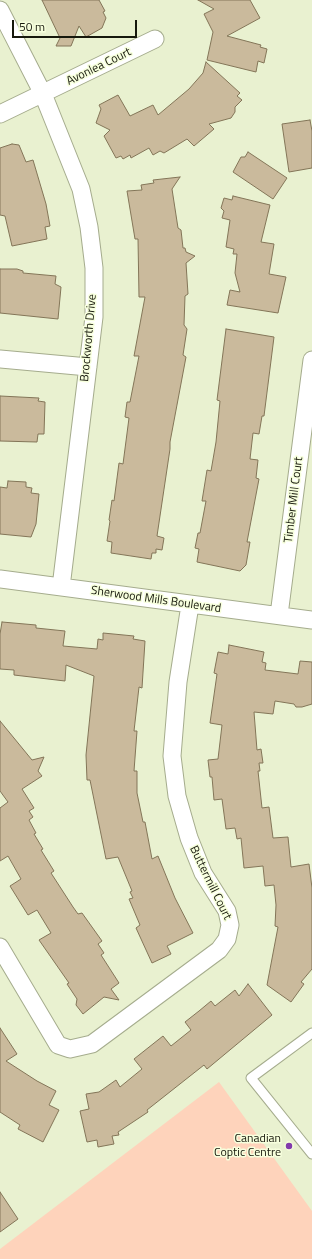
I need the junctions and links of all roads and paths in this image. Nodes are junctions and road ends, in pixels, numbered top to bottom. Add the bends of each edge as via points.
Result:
1 (0, 10) edge
2 (155, 39) dead end
3 (43, 94) junction
4 (0, 114) edge
5 (0, 359) edge
6 (312, 360) edge
7 (88, 367) junction
8 (0, 580) edge
9 (61, 587) junction
10 (190, 605) junction
11 (279, 615) junction
12 (312, 620) edge
13 (0, 947) edge
14 (312, 1033) edge
15 (312, 1154) edge

1 - 3 street, Brockworth Drive
2 - 3 street, Avonlea Court
3 - 4 street, Avonlea Court
3 - 7 street, Brockworth Drive via 81,189 89,227 94,268 94,317
5 - 7 street
6 - 11 street, Timber Mill Court
7 - 9 street, Brockworth Drive
8 - 9 street, Sherwood Mills Boulevard
9 - 10 street, Sherwood Mills Boulevard
10 - 11 street, Sherwood Mills Boulevard
10 - 13 street, Buttermill Court via 178,682 172,756 176,796 203,873 226,911 230,925 227,940 218,950 92,1044 70,1048 58,1045
11 - 12 street, Sherwood Mills Boulevard
14 - 15 lane via 252,1078

